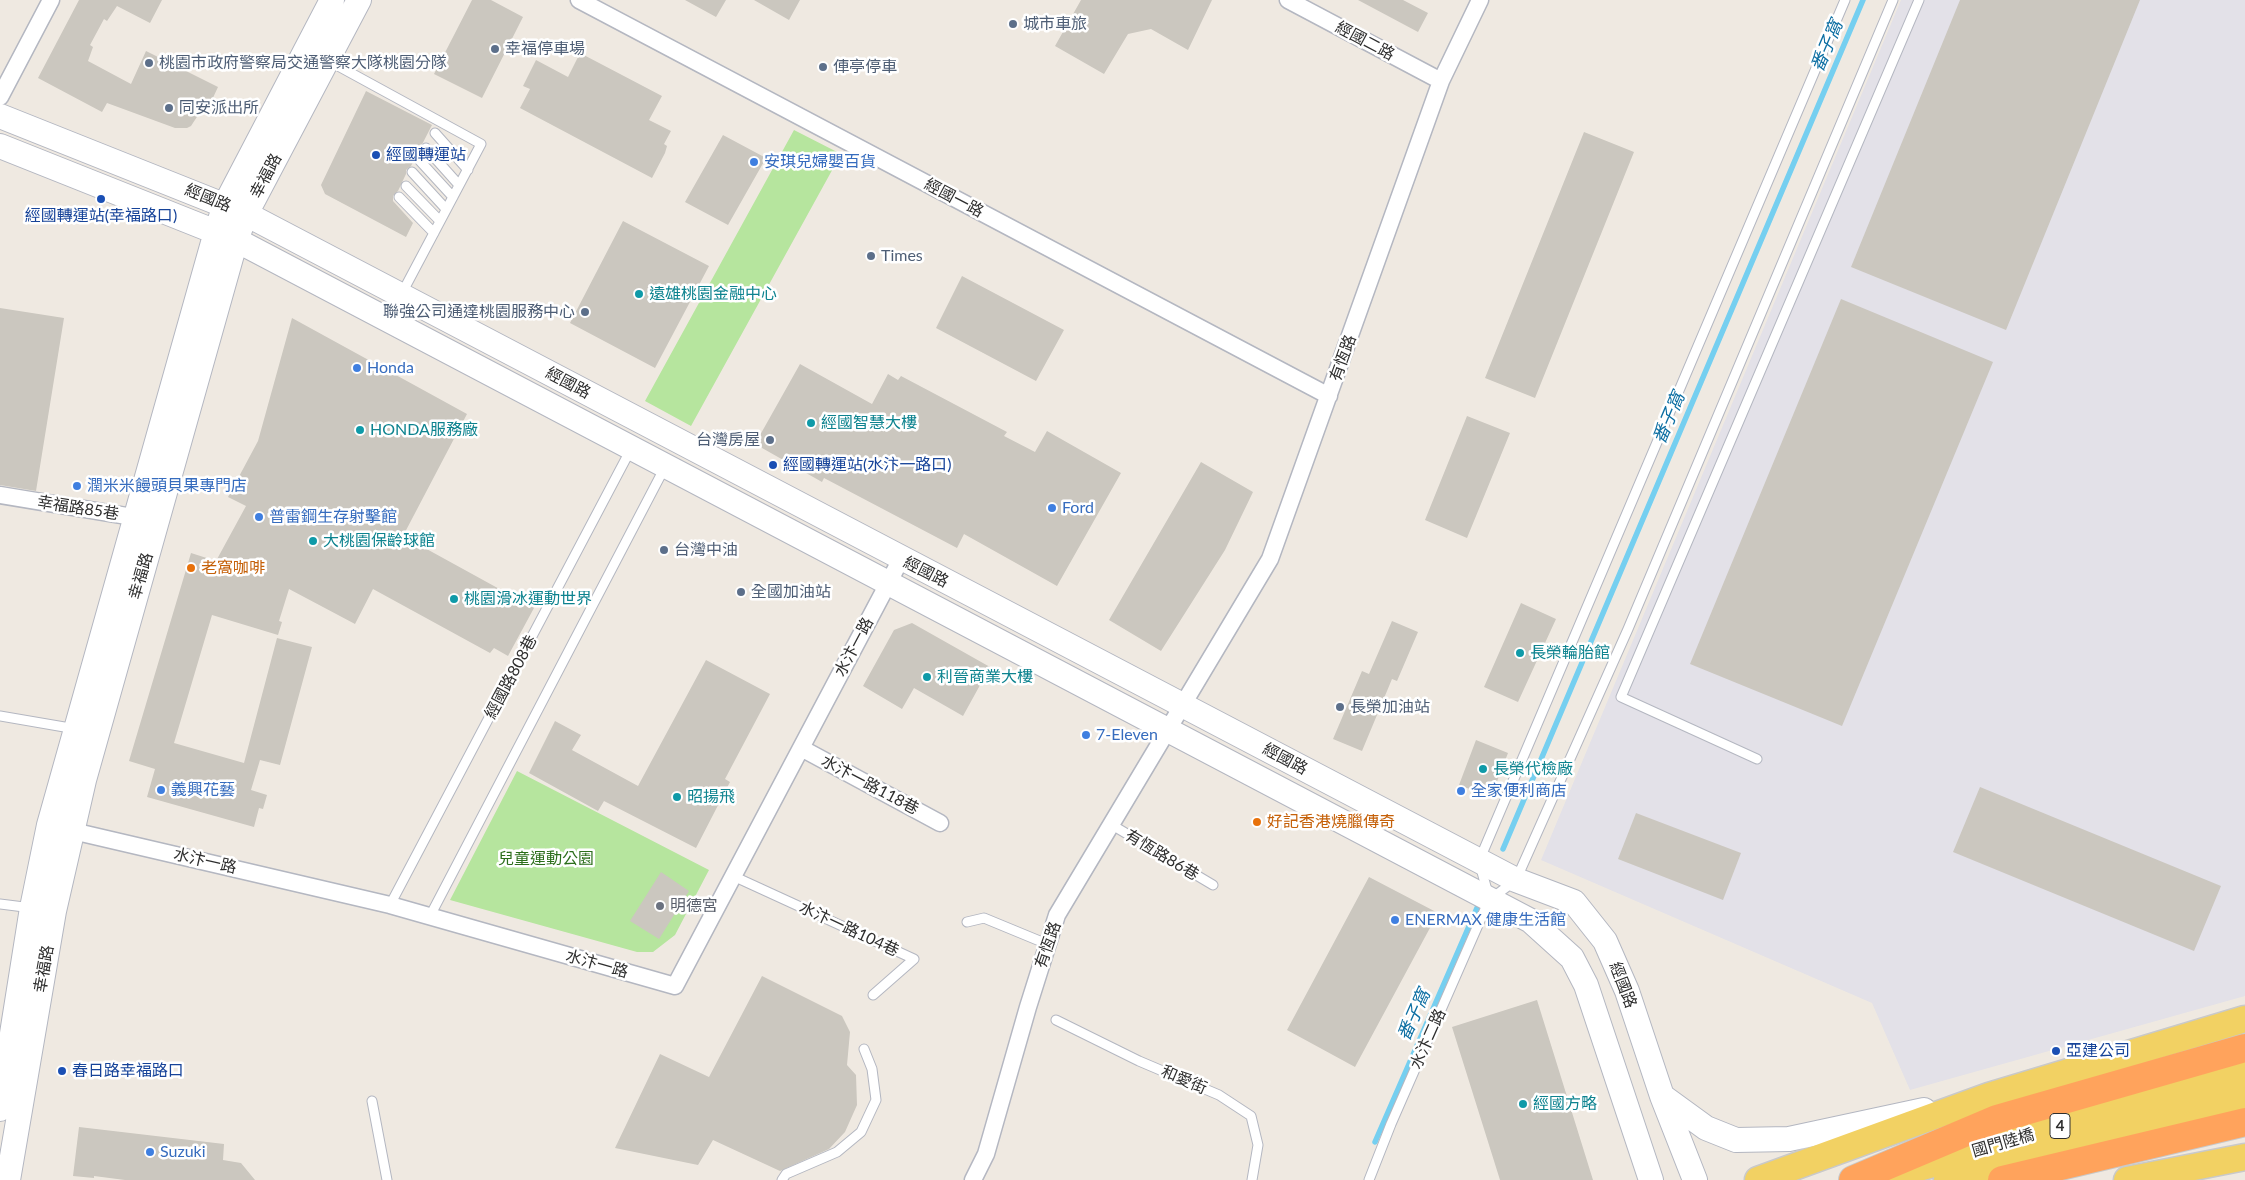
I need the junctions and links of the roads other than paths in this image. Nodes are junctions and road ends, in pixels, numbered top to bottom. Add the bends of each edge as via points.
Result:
1 (51, 0) edge
2 (332, 0) edge
3 (359, 0) edge
4 (580, 0) edge
5 (1288, 0) edge
6 (1480, 0) edge
7 (1845, 0) edge
8 (1893, 0) edge
9 (1919, 0) edge
10 (327, 60) junction
11 (1441, 82) junction
12 (0, 97) edge
13 (0, 116) edge
14 (435, 133) dead end
15 (0, 146) edge
16 (426, 148) dead end
17 (420, 161) dead end
18 (468, 170) junction
19 (412, 172) dead end
20 (459, 185) junction
21 (406, 186) dead end
22 (399, 196) dead end
23 (453, 197) junction
24 (235, 209) junction
25 (446, 209) junction
26 (440, 221) junction
27 (434, 233) junction
28 (226, 236) junction
29 (401, 295) junction
30 (1329, 396) junction
31 (631, 448) junction
32 (666, 466) junction
33 (0, 495) edge
34 (146, 519) junction
35 (901, 559) junction
36 (888, 584) junction
37 (1183, 706) junction
38 (0, 716) edge
39 (76, 730) junction
40 (1168, 730) junction
41 (801, 748) junction
42 (1757, 759) dead end
43 (940, 823) dead end
44 (50, 825) junction
45 (1112, 825) junction
46 (72, 830) junction
47 (1479, 861) junction
48 (733, 876) junction
49 (1516, 880) junction
50 (1213, 885) dead end
51 (1490, 899) junction
52 (0, 904) edge
53 (390, 905) junction
54 (32, 908) junction
55 (430, 916) junction
56 (967, 922) dead end
57 (1047, 944) junction
58 (873, 995) dead end
59 (2245, 1019) edge
60 (1056, 1020) dead end
61 (2245, 1048) edge
62 (864, 1049) dead end
63 (2245, 1073) edge
64 (1662, 1096) junction
65 (1989, 1096) junction
66 (2245, 1099) edge
67 (372, 1101) dead end
68 (0, 1109) edge
69 (2245, 1122) edge
70 (2245, 1157) edge
71 (8, 1180) edge
72 (387, 1180) edge
73 (782, 1180) edge
74 (973, 1180) edge
75 (1252, 1180) edge
76 (1369, 1180) edge
77 (1650, 1180) edge
78 (1695, 1180) edge
79 (1758, 1180) edge
80 (1854, 1180) edge
81 (1876, 1180) edge
82 (1947, 1180) edge
83 (2002, 1180) edge
84 (2127, 1180) edge

1 - 12 street
2 - 24 street, 幸福路
3 - 10 street, 幸福路
4 - 30 street, 經國一路
5 - 11 street, 經國二路
6 - 11 street, 有恆路
7 - 47 lane
8 - 49 lane via 1628,629
9 - 42 lane via 1621,697
10 - 18 lane via 481,144
10 - 24 street, 幸福路
11 - 30 street, 有恆路
13 - 24 street, 經國路
14 - 18 lane
15 - 28 street, 經國路
16 - 20 lane
17 - 23 lane
18 - 20 lane
19 - 25 lane
20 - 23 lane
21 - 26 lane
22 - 27 lane
23 - 25 lane
24 - 28 street, 幸福路
24 - 29 street, 經國路
25 - 26 lane
26 - 27 lane
27 - 29 lane
28 - 31 street, 經國路
28 - 34 street, 幸福路
29 - 35 street, 經國路
30 - 37 street, 有恆路 via 1270,559
31 - 32 street, 經國路
31 - 53 lane, 經國路808巷
32 - 36 street, 經國路
32 - 55 lane
33 - 34 street, 幸福路85巷
34 - 39 street, 幸福路
34 - 46 street, 幸福路
35 - 36 street, 水汴一路
35 - 37 street, 經國路
36 - 40 street, 經國路
36 - 41 street, 水汴一路
37 - 40 street, 有恆路
37 - 47 street, 經國路
38 - 39 lane
39 - 44 street, 幸福路
40 - 45 street, 有恆路
40 - 51 street, 經國路
41 - 43 street, 水汴一路118巷
41 - 48 street, 水汴一路
44 - 46 street, 水汴一路
44 - 54 street, 幸福路
45 - 50 lane, 有恆路86巷
45 - 57 street, 有恆路 via 1057,915
46 - 53 street, 水汴一路
46 - 71 street, 幸福路 via 54,911
47 - 49 street, 經國路
47 - 51 lane
48 - 55 street, 水汴一路 via 675,986
48 - 58 lane, 水汴一路104巷 via 914,959
49 - 51 lane
49 - 64 street, 經國路 via 1574,902 1605,941 1627,991
51 - 76 lane, 水汴二路 via 1390,1124
51 - 77 street, 經國路 via 1531,920 1572,958 1586,985
52 - 54 lane
53 - 55 street, 水汴一路
54 - 68 street, 幸福路
56 - 57 lane via 984,918
57 - 74 street, 有恆路 via 986,1154
59 - 65 main road
60 - 75 lane, 和愛街 via 1218,1095 1251,1116 1258,1145
61 - 80 highway via 1996,1119
62 - 73 lane via 872,1069 876,1100 861,1132 836,1152 786,1174
63 - 81 main road, 國門陸橋 / 4
64 - 65 street via 1706,1128 1736,1140 1789,1139
64 - 78 street, 經國路
65 - 79 main road
66 - 82 main road, 國門陸橋 / 4
67 - 72 lane
69 - 83 highway
70 - 84 main road

